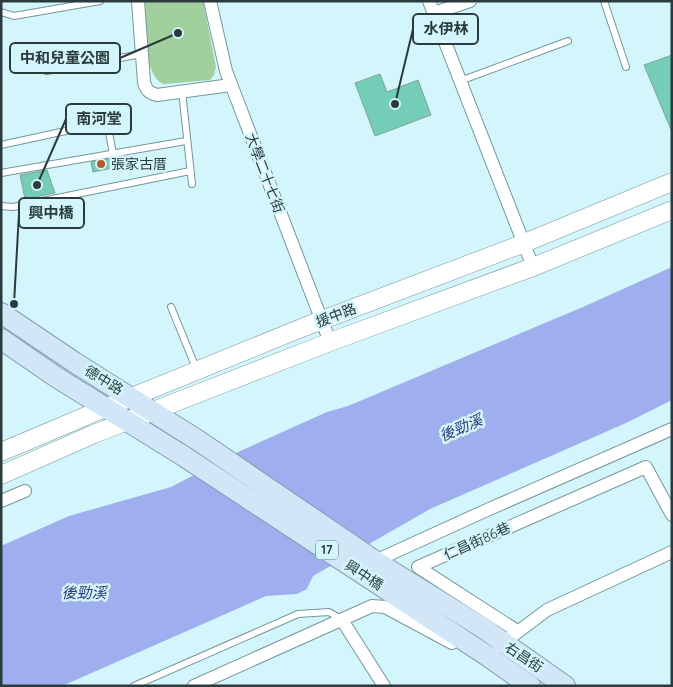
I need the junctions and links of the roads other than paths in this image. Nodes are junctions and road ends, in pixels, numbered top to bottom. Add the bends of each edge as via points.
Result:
1 (100, 1) edge
2 (138, 1) edge
3 (210, 1) edge
4 (470, 1) edge
5 (604, 1) edge
6 (432, 7) edge
7 (1, 12) edge
8 (568, 41) dead end
9 (142, 54) junction
10 (626, 67) dead end
11 (47, 71) dead end
12 (460, 81) junction
13 (231, 85) junction
14 (182, 91) junction
15 (186, 141) junction
16 (1, 145) edge
17 (113, 154) junction
18 (190, 171) junction
19 (1, 173) edge
20 (672, 182) edge
21 (192, 184) dead end
22 (1, 206) edge
23 (672, 210) edge
24 (522, 244) junction
25 (533, 267) junction
26 (171, 307) dead end
27 (1, 313) edge
28 (322, 320) junction
29 (1, 339) edge
30 (330, 342) junction
31 (197, 371) junction
32 (131, 397) junction
33 (105, 408) junction
34 (152, 411) junction
35 (126, 422) junction
36 (672, 429) edge
37 (207, 448) joint
38 (1, 452) edge
39 (185, 457) joint
40 (1, 474) edge
41 (25, 491) dead end
42 (1, 501) edge
43 (672, 515) edge
44 (672, 552) edge
45 (375, 561) junction
46 (342, 620) junction
47 (483, 628) joint
48 (468, 644) joint
49 (503, 644) junction
50 (134, 686) edge
51 (194, 686) edge
52 (384, 686) edge
53 (530, 686) edge
54 (566, 686) edge

1 - 7 lane via 14,16
2 - 9 street
3 - 13 street, 大學二十七街
4 - 6 street
5 - 10 lane
6 - 12 street
8 - 12 lane
9 - 11 lane
9 - 14 street via 144,82 151,94
12 - 24 street
13 - 14 street
13 - 28 street, 大學二十七街
14 - 15 lane
15 - 17 lane
15 - 18 lane
16 - 17 lane via 107,122
17 - 19 lane
18 - 21 lane
18 - 22 lane via 13,207
20 - 24 street, 援中路
23 - 25 street, 援中路
24 - 25 street
24 - 28 street, 援中路
25 - 30 street, 援中路
26 - 31 lane
27 - 32 main road, 德中路 / 17
28 - 30 street, 大學二十七街
28 - 31 street, 援中路
29 - 33 main road, 德中路 / 17
30 - 34 street, 援中路
31 - 32 street, 援中路
32 - 33 street, 援中路
32 - 34 main road, 德中路 / 17
33 - 35 main road, 德中路 / 17
33 - 38 street, 援中路
34 - 35 street, 援中路
34 - 37 main road, 德中路 / 17
35 - 39 main road, 德中路 / 17
35 - 40 street, 援中路
36 - 45 street
37 - 45 main road, 興中橋 / 17
39 - 48 main road, 興中橋 / 17
41 - 42 street
43 - 49 street, 仁昌街86巷 via 646,467 418,567
44 - 49 street via 546,610
45 - 47 main road, 興中橋 / 17
46 - 49 street via 372,606 385,607 473,654
46 - 50 lane via 329,612 298,614
46 - 51 street
46 - 52 street
47 - 49 main road, 右昌街 / 17
48 - 49 main road, 右昌街 / 17
49 - 53 main road, 右昌街 / 17
49 - 54 main road, 右昌街 / 17

